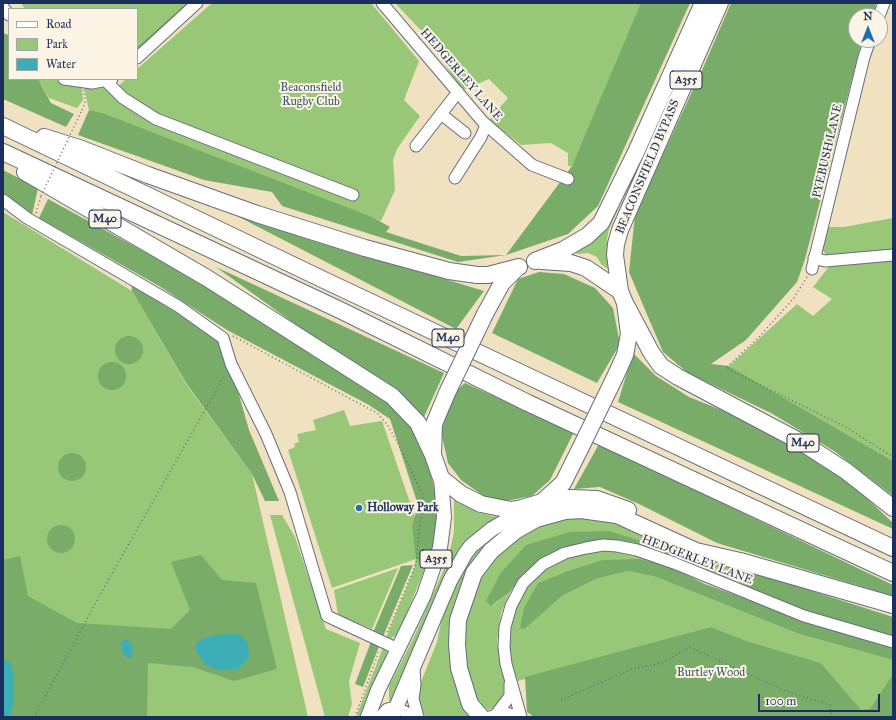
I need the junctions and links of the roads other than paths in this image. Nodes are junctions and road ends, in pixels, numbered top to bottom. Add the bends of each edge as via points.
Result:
1 (197, 3) edge
2 (382, 3) edge
3 (703, 3) edge
4 (720, 3) edge
5 (867, 48) edge
6 (138, 57) edge
7 (65, 80) edge
8 (109, 80) edge
9 (458, 92) junction
10 (441, 114) junction
11 (3, 125) edge
12 (486, 125) junction
13 (465, 133) dead end
14 (416, 146) dead end
15 (3, 152) edge
16 (3, 159) edge
17 (455, 178) dead end
18 (568, 180) dead end
19 (353, 195) dead end
20 (3, 200) edge
21 (893, 255) edge
22 (814, 258) junction
23 (535, 261) junction
24 (519, 267) junction
25 (812, 269) road end
26 (623, 297) junction
27 (433, 455) junction
28 (441, 478) junction
29 (539, 503) junction
30 (893, 508) edge
31 (893, 548) edge
32 (740, 561) junction
33 (893, 573) edge
34 (893, 604) edge
35 (893, 642) edge
36 (398, 649) junction
37 (414, 669) junction
38 (510, 678) junction
39 (378, 690) junction
40 (391, 714) edge
41 (493, 715) edge
42 (368, 717) edge
43 (415, 717) edge
44 (418, 717) edge
45 (481, 717) edge
46 (521, 717) edge

1 - 6 street
2 - 9 street, HEDGERLEY LANE
3 - 23 highway, BEACONSFIELD BYPASS / A355 via 601,223 587,236 563,250
4 - 26 highway, BEACONSFIELD BYPASS / A355 via 620,230 615,255
5 - 22 street, PYEBUSH LANE
7 - 8 street
8 - 19 street via 123,98 156,119
9 - 10 street
9 - 12 street, HEDGERLEY LANE
10 - 13 street
10 - 14 street
11 - 24 highway, M40 via 82,149 257,214 365,248 463,274 488,275
11 - 31 highway, M40 via 326,281
12 - 17 street
12 - 18 street, HEDGERLEY LANE via 532,165
15 - 33 highway, M40 via 342,311 535,406
16 - 27 highway, M40 via 207,278 392,396 418,424
20 - 36 street via 27,218 178,306 223,338 231,364 266,434 290,492 327,616
21 - 22 street via 825,260
22 - 25 street, PYEBUSH LANE
23 - 24 highway, BEACONSFIELD BYPASS
23 - 26 highway via 572,263 586,268
24 - 27 highway, bridge via 502,283 447,393 434,424
26 - 29 highway, BEACONSFIELD BYPASS, bridge via 629,324 628,344 615,377 563,483
26 - 30 highway, M40 via 651,352 661,366 800,442 846,471
27 - 28 highway
28 - 29 highway via 471,500 491,507 511,510
28 - 36 main road, A355 via 444,516 440,548 424,595
29 - 32 highway via 584,498 606,501
29 - 37 main road, A355 via 492,529 471,546 450,581
32 - 34 highway
32 - 45 highway via 696,552 617,515 600,511 565,511 536,519 515,531 491,551 474,573 458,620 456,644 459,668 468,700
35 - 38 street, HEDGERLEY LANE via 804,616 637,550 602,545 565,553 543,564 523,583 511,606 505,627 504,647
36 - 39 main road, A355
37 - 40 main road, A355
37 - 44 street via 413,699
38 - 41 street, HEDGERLEY LANE via 510,696
38 - 46 street, HEDGERLEY LANE
39 - 40 street
39 - 42 main road, A355
40 - 43 street
41 - 46 street via 506,713

